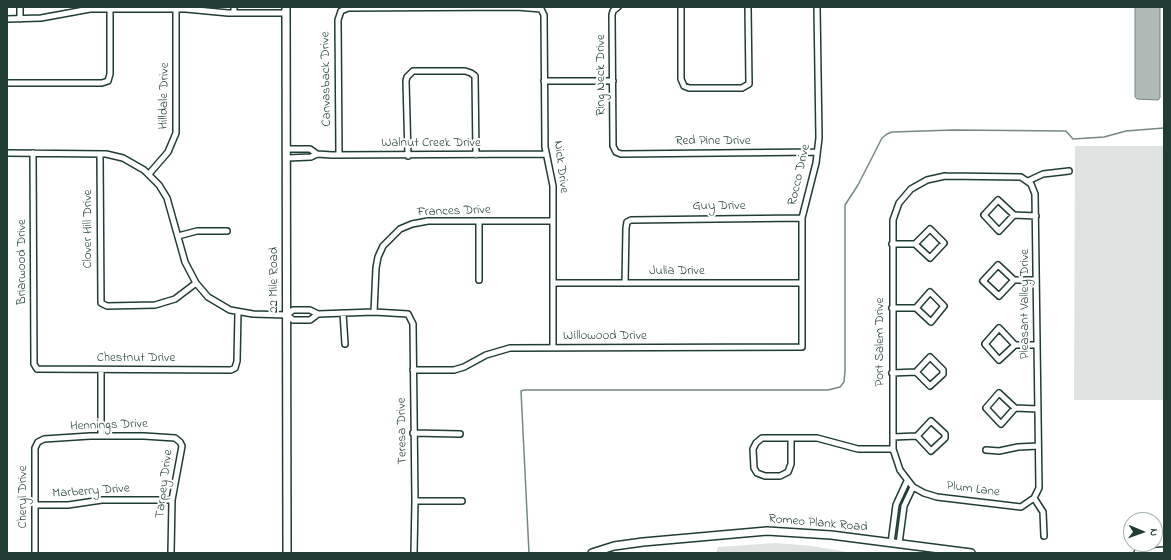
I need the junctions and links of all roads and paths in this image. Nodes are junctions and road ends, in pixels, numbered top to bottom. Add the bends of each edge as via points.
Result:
1 (20, 7) edge
2 (234, 7) edge
3 (618, 7) edge
4 (681, 7) edge
5 (748, 7) edge
6 (817, 7) edge
7 (176, 8) junction
8 (348, 8) edge
9 (110, 9) junction
10 (286, 10) edge
11 (234, 13) junction
12 (7, 19) edge
13 (20, 19) junction
14 (544, 81) junction
15 (613, 81) junction
16 (7, 83) edge
17 (613, 146) joint
18 (287, 150) junction
19 (818, 152) junction
20 (7, 153) edge
21 (34, 153) junction
22 (100, 154) junction
23 (317, 154) junction
24 (546, 154) junction
25 (339, 155) junction
26 (476, 155) junction
27 (408, 156) junction
28 (287, 158) junction
29 (1069, 171) dead end
30 (149, 174) junction
31 (1028, 180) junction
32 (1014, 215) junction
33 (1036, 216) junction
34 (802, 218) junction
35 (553, 221) junction
36 (479, 222) junction
37 (227, 231) dead end
38 (178, 236) junction
39 (892, 244) junction
40 (915, 244) junction
41 (479, 280) dead end
42 (1014, 280) junction
43 (1036, 280) junction
44 (552, 282) junction
45 (625, 283) junction
46 (801, 283) junction
47 (196, 284) junction
48 (892, 308) junction
49 (916, 308) junction
50 (238, 312) junction
51 (374, 312) junction
52 (343, 313) junction
53 (318, 314) junction
54 (287, 315) junction
55 (345, 344) dead end
56 (1015, 345) junction
57 (1037, 345) junction
58 (802, 347) joint
59 (553, 348) junction
60 (37, 369) joint
61 (101, 370) junction
62 (413, 370) junction
63 (916, 372) junction
64 (892, 373) junction
65 (1015, 408) junction
66 (1038, 409) junction
67 (413, 433) junction
68 (460, 434) dead end
69 (101, 436) junction
70 (917, 436) junction
71 (893, 437) junction
72 (791, 438) junction
73 (38, 442) joint
74 (180, 442) joint
75 (1038, 446) junction
76 (893, 449) junction
77 (986, 450) dead end
78 (907, 480) junction
79 (913, 487) junction
80 (172, 500) junction
81 (1032, 500) junction
82 (415, 501) junction
83 (462, 501) dead end
84 (35, 506) junction
85 (1044, 536) dead end
86 (895, 544) junction
87 (1164, 551) edge
88 (35, 553) edge
89 (171, 553) edge
90 (287, 553) edge
91 (414, 553) edge
92 (592, 553) edge
93 (971, 553) edge
94 (1138, 553) edge

1 - 13 street
2 - 11 street
3 - 15 street, Ring Neck Drive via 612,15
4 - 5 street via 682,84 689,88 742,88 747,85 750,78
6 - 19 street, Rocco Drive
7 - 9 street
7 - 11 street
7 - 30 street, Hilldale Drive via 176,133 168,152
8 - 14 street, Nick Drive via 539,7 543,12
8 - 25 street, Canvasback Drive via 341,11 338,20
9 - 13 street via 82,10 41,18
9 - 16 street via 108,81
10 - 11 street
10 - 18 street, 22 Mile Road
12 - 13 street
14 - 15 street
14 - 24 street, Nick Drive
15 - 17 street, Ring Neck Drive
17 - 19 street, Red Pine Drive via 616,152 621,154
18 - 23 street, Walnut Creek Drive via 310,149
18 - 28 street, 22 Mile Road
19 - 34 street, Rocco Drive
20 - 21 street
21 - 22 street
21 - 60 street, Briarwood Drive via 34,364
22 - 30 street via 123,158
22 - 47 street, Clover Hill Drive via 102,305 161,304 175,299
23 - 25 street, Walnut Creek Drive
23 - 28 street, Walnut Creek Drive via 311,157
24 - 26 street, Walnut Creek Drive
24 - 35 street, Nick Drive via 553,186
25 - 27 street, Walnut Creek Drive
26 - 27 street, Walnut Creek Drive
26 - 27 street via 475,76 465,71 414,71 407,77
28 - 54 street, 22 Mile Road
29 - 31 street via 1043,174
30 - 38 street via 167,198
31 - 33 street, Pleasant Valley Drive via 1035,194
31 - 39 street, Port Salem Drive via 1012,176 958,176 927,180 906,195 895,214
32 - 32 street via 998,200 984,215 999,231
32 - 33 street
33 - 43 street, Pleasant Valley Drive
34 - 45 street, Guy Drive via 636,219 627,222
34 - 46 street, Rocco Drive
35 - 36 street, Frances Drive
35 - 44 street, Nick Drive
36 - 41 street
36 - 51 street, Frances Drive via 428,221 400,229 383,246 378,257
37 - 38 street via 198,231
38 - 47 street via 188,270
39 - 40 street
39 - 48 street, Port Salem Drive
40 - 40 street via 930,229 944,243 930,258
42 - 42 street via 998,265 983,281 999,296
42 - 43 street
43 - 57 street, Pleasant Valley Drive
44 - 45 street, Julia Drive
44 - 59 street, Nick Drive
45 - 46 street, Julia Drive
46 - 58 street, Rocco Drive
47 - 50 street via 216,303
48 - 49 street
48 - 64 street, Port Salem Drive
49 - 49 street via 930,292 944,306 931,322
50 - 54 street
50 - 61 street, Chestnut Drive via 235,368
51 - 52 street
51 - 62 street, Teresa Drive via 408,314 413,324
52 - 53 street
52 - 55 street
53 - 54 street via 310,310 293,310
53 - 54 street via 310,320 293,320
54 - 90 street, 22 Mile Road
56 - 56 street via 999,328 986,344 999,360
56 - 57 street
57 - 66 street, Pleasant Valley Drive
58 - 59 street, Willowood Drive
59 - 62 street, Willowood Drive via 510,348 486,355 459,369
60 - 61 street, Chestnut Drive
61 - 69 street
62 - 67 street, Teresa Drive
63 - 63 street via 930,357 943,370 943,374 930,386
63 - 64 street
64 - 71 street, Port Salem Drive
65 - 65 street via 999,394 986,408 1001,424
65 - 66 street
66 - 75 street, Pleasant Valley Drive
67 - 68 street
67 - 82 street, Teresa Drive
69 - 73 street, Hennings Drive via 44,439
69 - 74 street, Hennings Drive via 157,436 175,438
70 - 70 street via 932,421 945,434 945,438 931,451
70 - 71 street
71 - 76 street, Port Salem Drive
72 - 72 street via 762,438 754,446 753,463 757,473 765,476 785,474 790,467
72 - 76 street via 817,438 858,449
73 - 84 street, Cheryl Drive via 35,448
74 - 80 street, Tarpey Drive via 182,451
75 - 77 street
75 - 81 street, Pleasant Valley Drive via 1039,488
76 - 78 street, Port Salem Drive via 899,468
78 - 79 street, Port Salem Drive
78 - 86 street via 896,506
79 - 81 street, Plum Lane via 937,497 1017,507
79 - 86 street via 904,506
80 - 84 street, Marberry Drive via 102,500
80 - 89 street, Tarpey Drive
81 - 85 street via 1043,512
82 - 83 street
82 - 91 street, Teresa Drive
84 - 88 street, Cheryl Drive
86 - 92 street, Romeo Plank Road via 812,533 768,531 638,542
86 - 93 street, Romeo Plank Road
87 - 94 street

